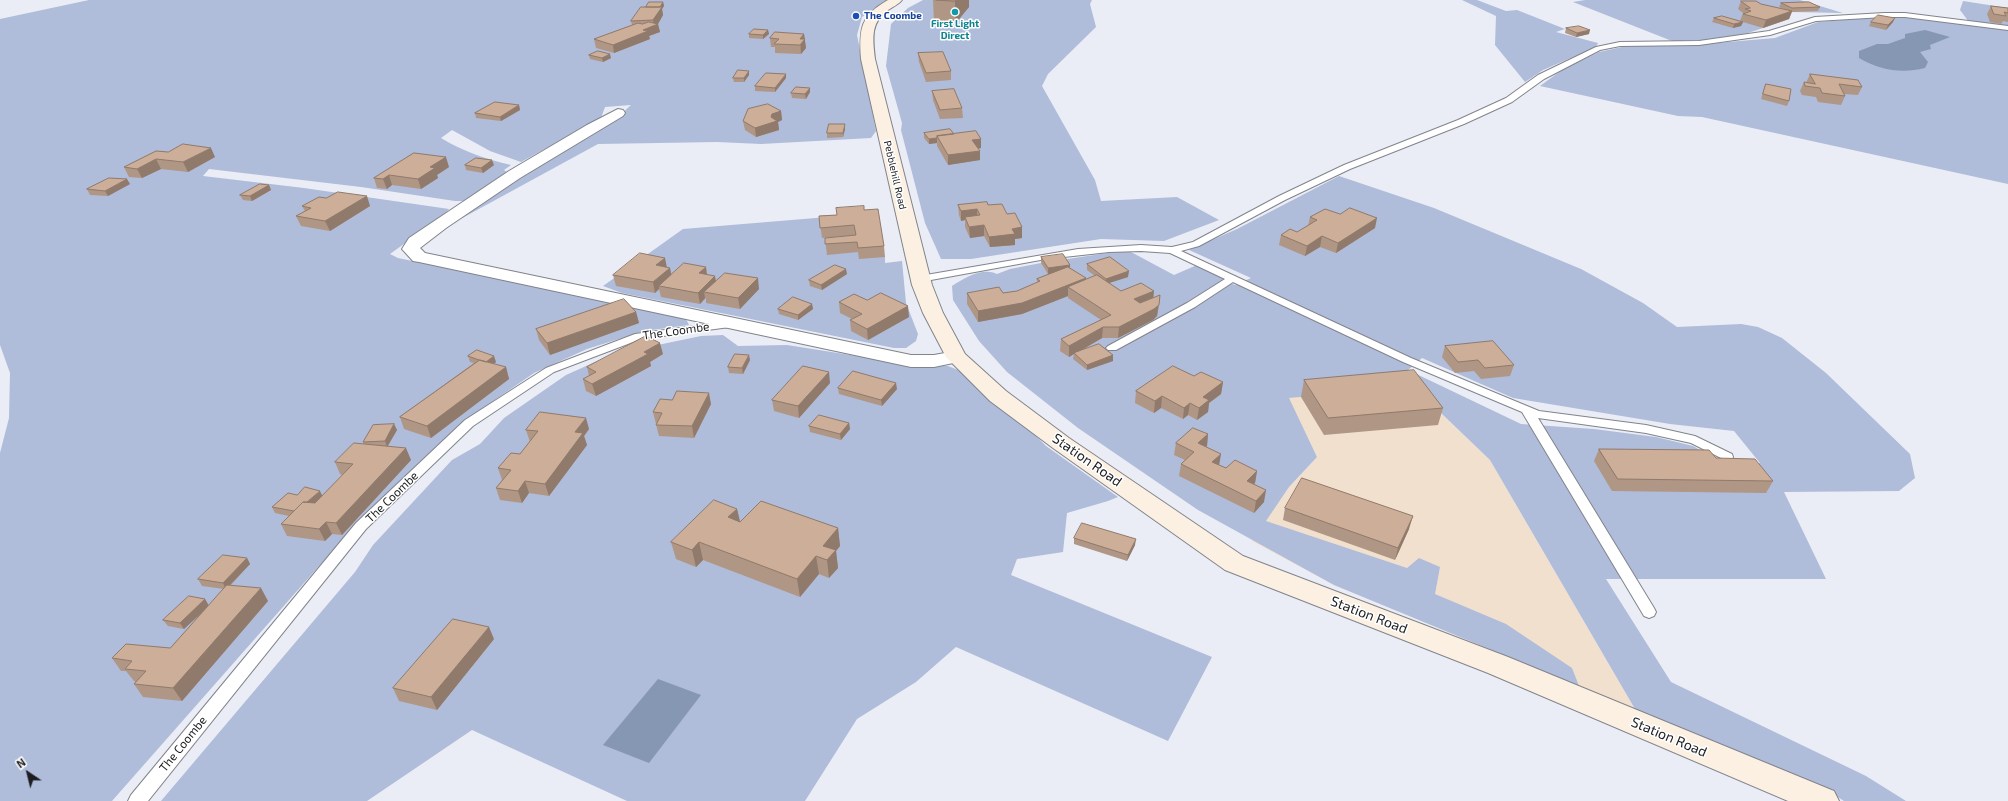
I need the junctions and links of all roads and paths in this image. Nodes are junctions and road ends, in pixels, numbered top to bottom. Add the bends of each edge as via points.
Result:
1 (896, 0) edge
2 (2008, 28) edge
3 (618, 113) dead end
4 (1172, 250) junction
5 (1233, 278) junction
6 (920, 279) junction
7 (737, 323) junction
8 (1112, 348) dead end
9 (956, 357) junction
10 (1527, 410) junction
11 (1727, 457) edge
12 (1648, 612) dead end
13 (137, 801) edge
14 (1823, 801) edge

1 - 6 main road, Pebblehill Road via 873,14 868,22 866,38 868,59
2 - 4 lane via 1904,14 1815,19 1770,33 1699,43 1620,44 1598,48 1542,77 1509,100 1347,167 1196,244
3 - 7 street, The Coombe via 556,148 463,207 415,242 411,249 419,257
4 - 5 lane
4 - 6 lane via 1106,249 1000,263
5 - 8 lane
5 - 10 lane via 1407,360
6 - 9 main road, Pebblehill Road via 933,313
7 - 9 street, The Coombe via 911,361 934,361
7 - 13 lane, The Coombe via 639,336 550,370 468,423 361,526
9 - 14 main road, Station Road via 998,396 1061,443 1234,563 1498,665
10 - 11 lane via 1537,414 1646,429 1695,440
10 - 12 lane

